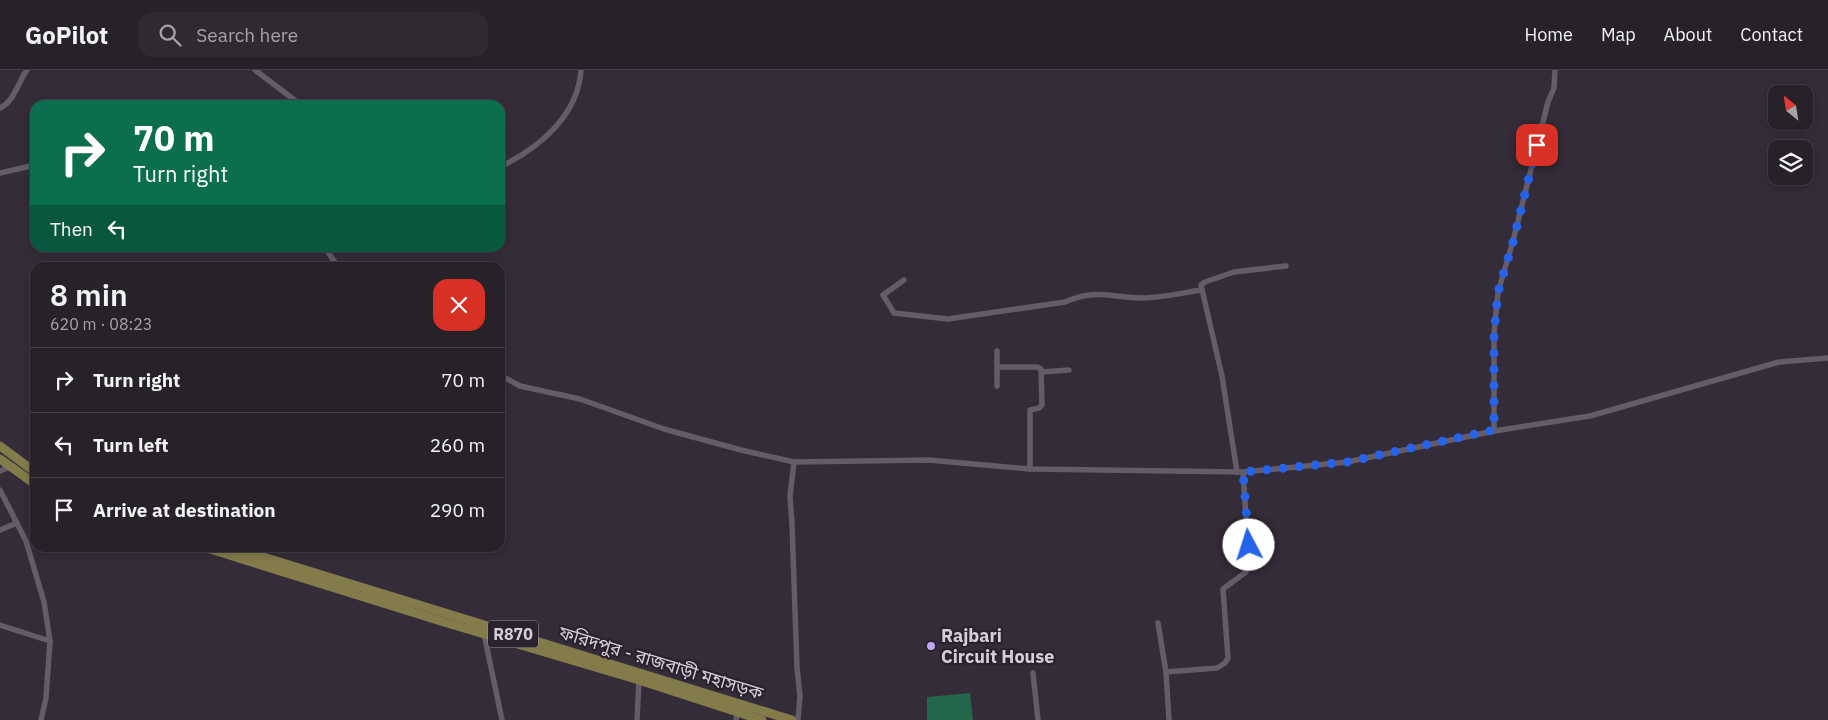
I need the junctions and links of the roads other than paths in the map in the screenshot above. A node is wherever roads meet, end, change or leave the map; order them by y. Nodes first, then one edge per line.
1 (27, 70) edge
2 (255, 70) edge
3 (581, 70) edge
4 (1555, 70) edge
5 (294, 100) edge
6 (0, 108) edge
7 (505, 164) edge
8 (30, 166) edge
9 (0, 173) edge
10 (1286, 266) dead end
11 (904, 280) dead end
12 (1201, 290) junction
13 (997, 351) dead end
14 (1828, 358) edge
15 (998, 367) junction
16 (1069, 370) dead end
17 (1042, 372) junction
18 (505, 378) edge
19 (997, 386) dead end
20 (1494, 430) junction
21 (0, 446) edge
22 (0, 459) edge
23 (794, 462) junction
24 (10, 467) junction
25 (30, 468) edge
26 (1030, 469) junction
27 (0, 471) edge
28 (1240, 472) junction
29 (30, 481) edge
30 (0, 490) edge
31 (17, 523) junction
32 (0, 530) edge
33 (220, 552) edge
34 (247, 552) edge
35 (1158, 623) dead end
36 (0, 625) edge
37 (484, 634) junction
38 (50, 640) junction
39 (1166, 672) junction
40 (1033, 673) dead end
41 (639, 680) junction
42 (736, 716) edge
43 (41, 720) edge
44 (502, 720) edge
45 (637, 720) edge
46 (762, 720) edge
47 (792, 720) edge
48 (798, 720) edge
49 (1038, 720) edge
50 (1169, 720) edge

1 - 6 street
2 - 5 street
3 - 7 street
4 - 20 street
8 - 9 street
10 - 12 street
11 - 12 street
12 - 28 street
13 - 15 street
14 - 20 street
15 - 17 street
15 - 19 street
16 - 17 street
17 - 26 street
18 - 23 street
20 - 28 street
21 - 25 main road
22 - 24 main road
23 - 26 street
23 - 48 street
24 - 27 street
24 - 29 main road
26 - 28 street
28 - 39 street
30 - 31 street
31 - 32 street
31 - 38 street
33 - 37 main road, ফরিদপুর - রাজবাড়ী মহাসড়ক / R870
34 - 47 main road, ফরিদপুর - রাজবাড়ী মহাসড়ক / R870
35 - 39 street
36 - 38 street
37 - 41 main road, ফরিদপুর - রাজবাড়ী মহাসড়ক / R870
37 - 44 street
38 - 43 street
39 - 50 street
40 - 49 street
41 - 42 main road, ফরিদপুর - রাজবাড়ী মহাসড়ক / R870
41 - 45 street
42 - 46 main road, ফরিদপুর - রাজবাড়ী মহাসড়ক / R870

